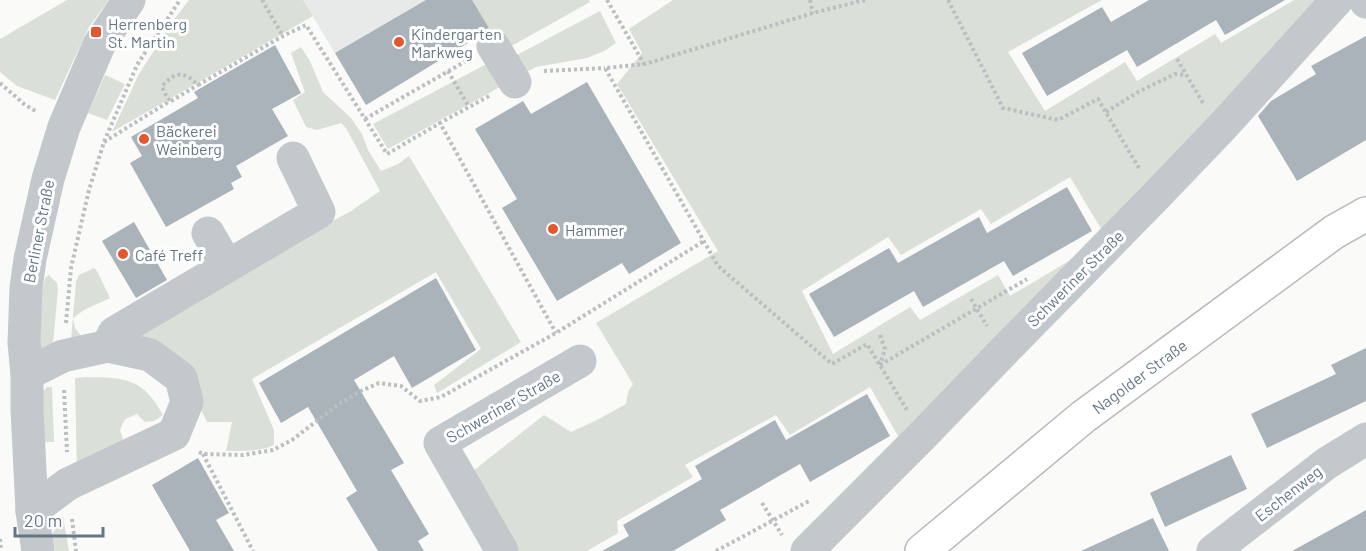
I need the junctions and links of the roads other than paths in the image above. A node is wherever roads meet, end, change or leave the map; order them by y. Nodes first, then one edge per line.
1 (129, 0) edge
2 (1337, 0) edge
3 (493, 46) road end
4 (515, 82) road end
5 (293, 158) dead end
6 (1366, 214) edge
7 (208, 233) dead end
8 (227, 266) junction
9 (108, 346) junction
10 (580, 361) dead end
11 (27, 374) junction
12 (13, 410) edge
13 (1366, 439) edge
14 (32, 511) junction
15 (797, 546) edge
16 (38, 551) edge
17 (502, 551) edge
18 (922, 551) edge
19 (1213, 551) edge

1 - 11 street, Berliner Straße
2 - 15 street, Schweriner Straße
3 - 4 street
5 - 8 street
6 - 18 main road, Nagolder Straße
7 - 8 street
8 - 9 street
9 - 11 street
9 - 14 street
10 - 17 street, Schweriner Straße
11 - 12 street, Berliner Straße
12 - 14 street, Berliner Straße
13 - 19 street, Eschenweg
14 - 16 street, Berliner Straße

